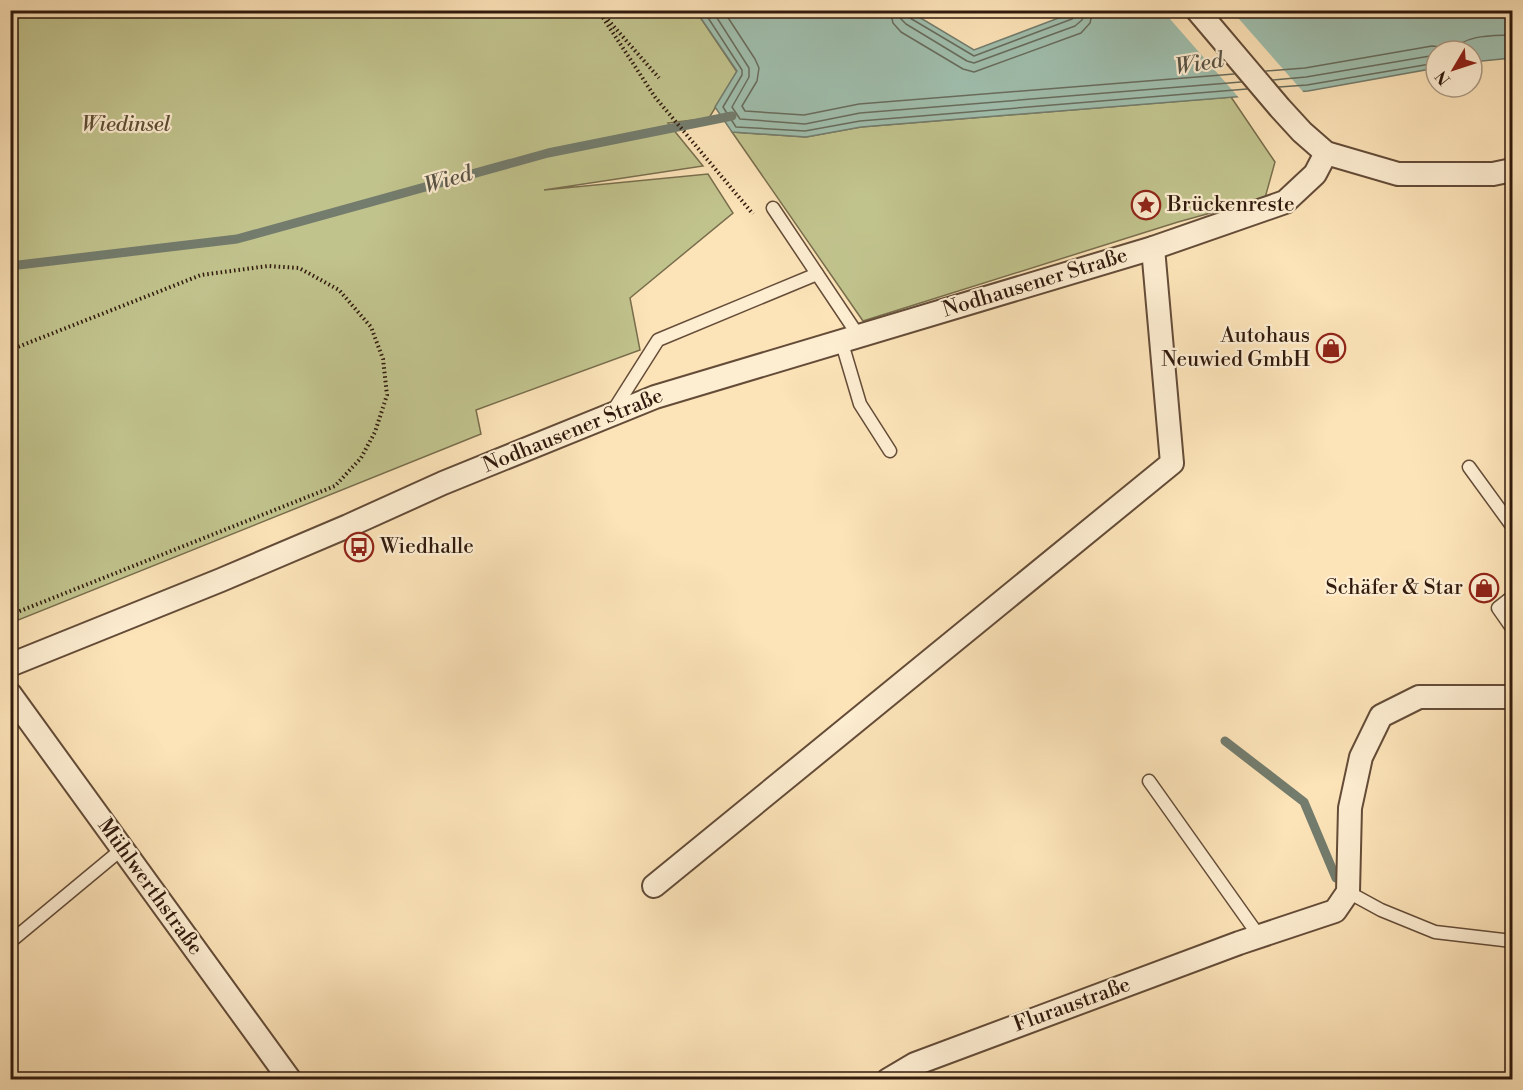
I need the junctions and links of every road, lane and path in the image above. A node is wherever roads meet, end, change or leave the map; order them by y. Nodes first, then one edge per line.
1 (599, 10) edge
2 (1197, 10) edge
3 (658, 78) dead end
4 (1326, 153) junction
5 (1512, 170) edge
6 (773, 207) dead end
7 (749, 209) dead end
8 (1153, 248) junction
9 (817, 274) junction
10 (850, 338) junction
11 (10, 350) edge
12 (610, 416) junction
13 (890, 451) dead end
14 (1469, 467) dead end
15 (1512, 526) edge
16 (1512, 597) edge
17 (10, 615) edge
18 (1512, 628) edge
19 (10, 665) edge
20 (10, 694) edge
21 (1512, 697) edge
22 (1149, 781) dead end
23 (122, 849) junction
24 (654, 886) dead end
25 (1348, 892) junction
26 (1259, 936) junction
27 (1512, 941) edge
28 (10, 942) edge
29 (290, 1080) edge
30 (888, 1080) edge

1 - 3 path
1 - 7 path
2 - 4 street
4 - 5 street
4 - 8 street, Nodhausener Straße
6 - 9 lane
8 - 10 street, Nodhausener Straße
8 - 24 street, Nodhausener Straße
9 - 10 lane
9 - 12 lane
10 - 12 street, Nodhausener Straße
10 - 13 lane
11 - 17 path
12 - 19 street, Nodhausener Straße
14 - 15 lane
16 - 18 lane
20 - 23 street, Mühlwerthstraße
21 - 25 street
22 - 26 lane
23 - 28 lane
23 - 29 street, Mühlwerthstraße
25 - 26 street, Fluraustraße
25 - 27 lane
26 - 30 street, Fluraustraße

